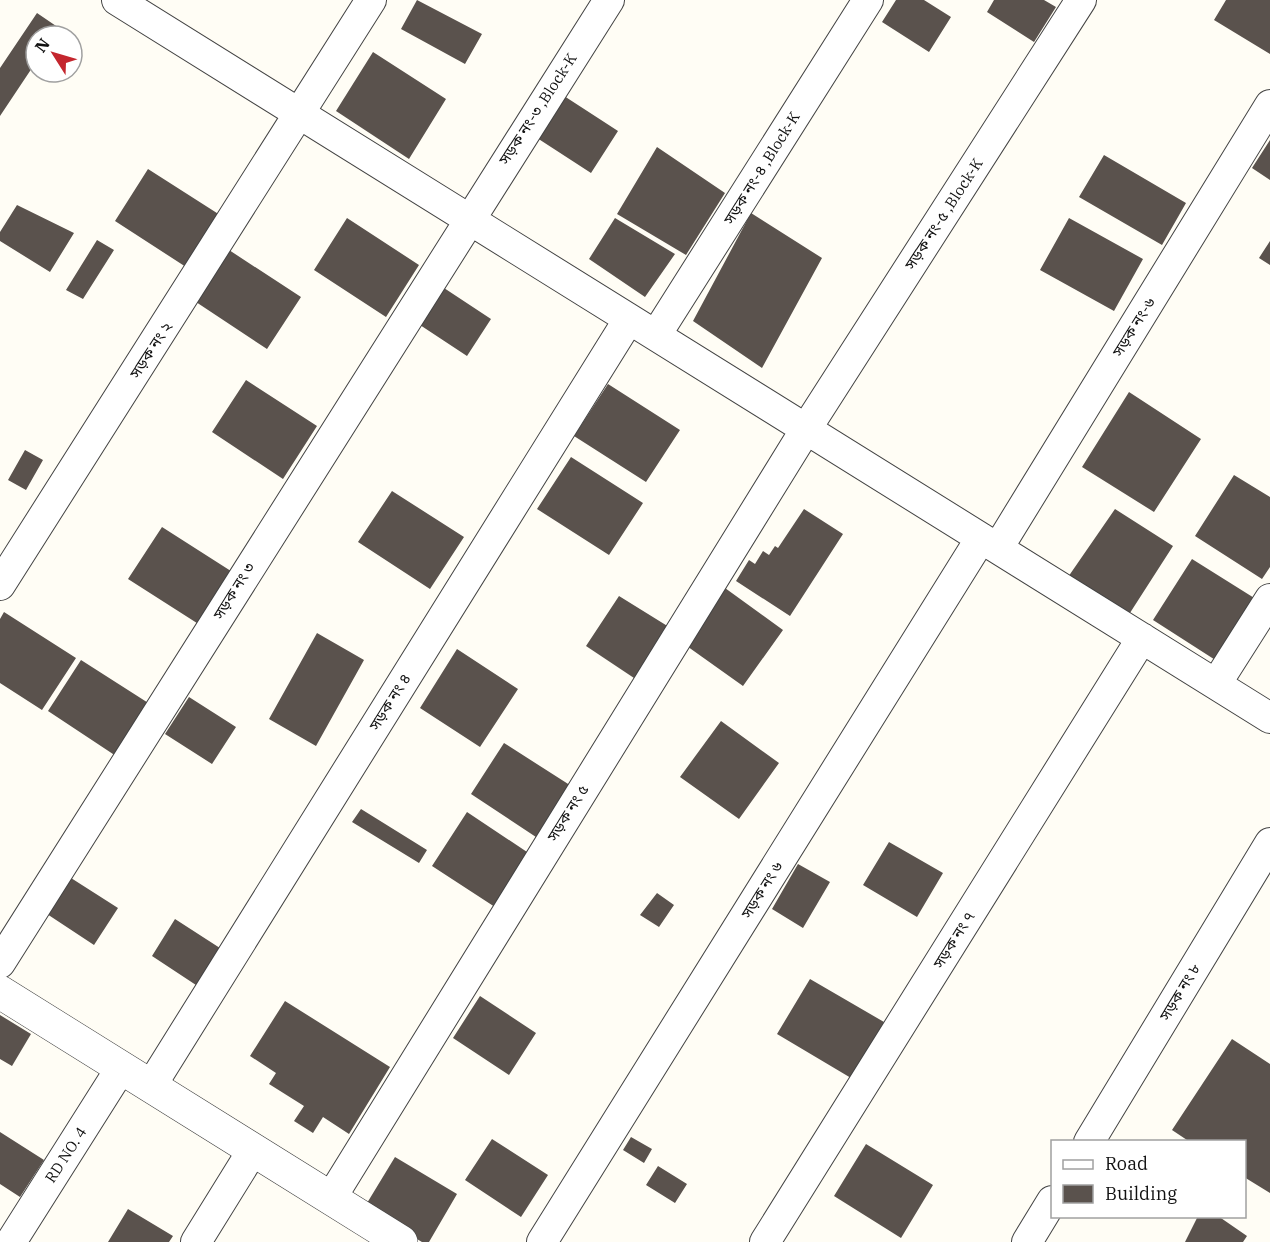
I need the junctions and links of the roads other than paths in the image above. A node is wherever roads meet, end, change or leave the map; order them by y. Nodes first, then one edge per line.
1 (371, 0) edge
2 (609, 0) edge
3 (868, 0) edge
4 (1081, 0) edge
5 (130, 3) edge
6 (1270, 105) edge
7 (301, 115) junction
8 (468, 219) junction
9 (630, 319) junction
10 (656, 335) junction
11 (806, 429) junction
12 (990, 543) junction
13 (0, 585) edge
14 (1270, 600) edge
15 (1142, 638) junction
16 (1216, 684) junction
17 (1270, 718) edge
18 (1270, 843) edge
19 (0, 963) edge
20 (0, 992) edge
21 (121, 1068) junction
22 (151, 1086) junction
23 (1090, 1140) edge
24 (253, 1150) junction
25 (331, 1198) junction
26 (1051, 1204) edge
27 (391, 1239) edge
28 (11, 1242) edge
29 (196, 1242) edge
30 (542, 1242) edge
31 (765, 1242) edge
32 (1027, 1242) edge

1 - 7 street, সড়ক নং ২
2 - 8 street, সড়ক নং-৩ ,Block-K
3 - 10 street, সড়ক নং-৪ ,Block-K
4 - 11 street, সড়ক নং-৫ ,Block-K
5 - 7 street
6 - 12 street, সড়ক নং-৬
7 - 8 street
7 - 13 street, সড়ক নং ২
8 - 9 street
8 - 19 street, সড়ক নং ৩
9 - 10 street
9 - 22 street, সড়ক নং ৪
10 - 11 street
11 - 12 street
11 - 25 street, সড়ক নং ৫
12 - 15 street
12 - 30 street, সড়ক নং ৬
14 - 16 street
15 - 16 street
15 - 31 street, সড়ক নং ৭
16 - 17 street
18 - 23 street, সড়ক নং ৮
20 - 21 street
21 - 22 street
21 - 28 street, RD NO. 4
22 - 24 street
24 - 25 street
24 - 29 street
25 - 27 street
26 - 32 street

